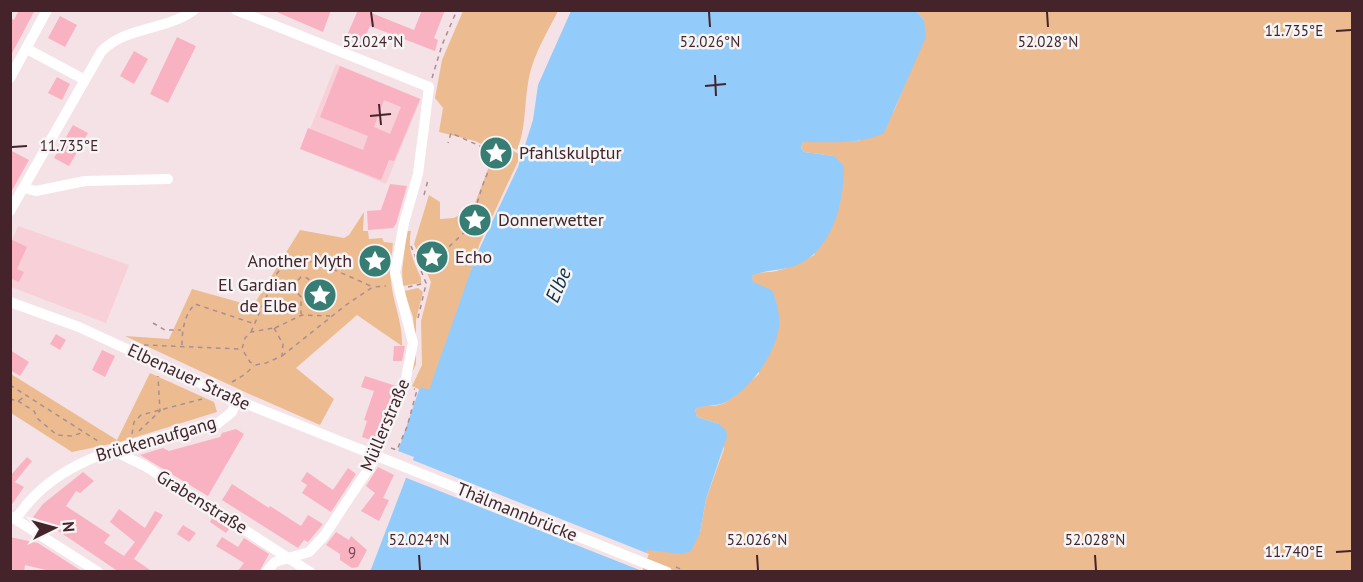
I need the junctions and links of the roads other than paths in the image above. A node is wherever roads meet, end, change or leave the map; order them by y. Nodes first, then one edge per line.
1 (47, 10) edge
2 (194, 10) edge
3 (236, 10) edge
4 (27, 49) junction
5 (10, 78) edge
6 (85, 80) junction
7 (168, 179) dead end
8 (24, 188) junction
9 (10, 212) edge
10 (10, 302) edge
11 (237, 400) junction
12 (112, 450) junction
13 (367, 453) joint
14 (13, 518) edge
15 (290, 558) junction
16 (98, 572) edge
17 (266, 572) edge
18 (310, 572) edge
19 (667, 572) edge

1 - 4 street
2 - 6 street
3 - 15 street, Müllerstraße
4 - 5 street
4 - 6 street
6 - 8 street
7 - 8 street
8 - 9 street
10 - 11 street, Elbenauer Straße
11 - 12 street, Brückenaufgang
11 - 13 street, Elbenauer Straße
12 - 14 street, Brückenaufgang
12 - 15 street, Grabenstraße
13 - 19 street, Thälmannbrücke
14 - 16 street
15 - 17 street, Müllerstraße
15 - 18 street, Grabenstraße

